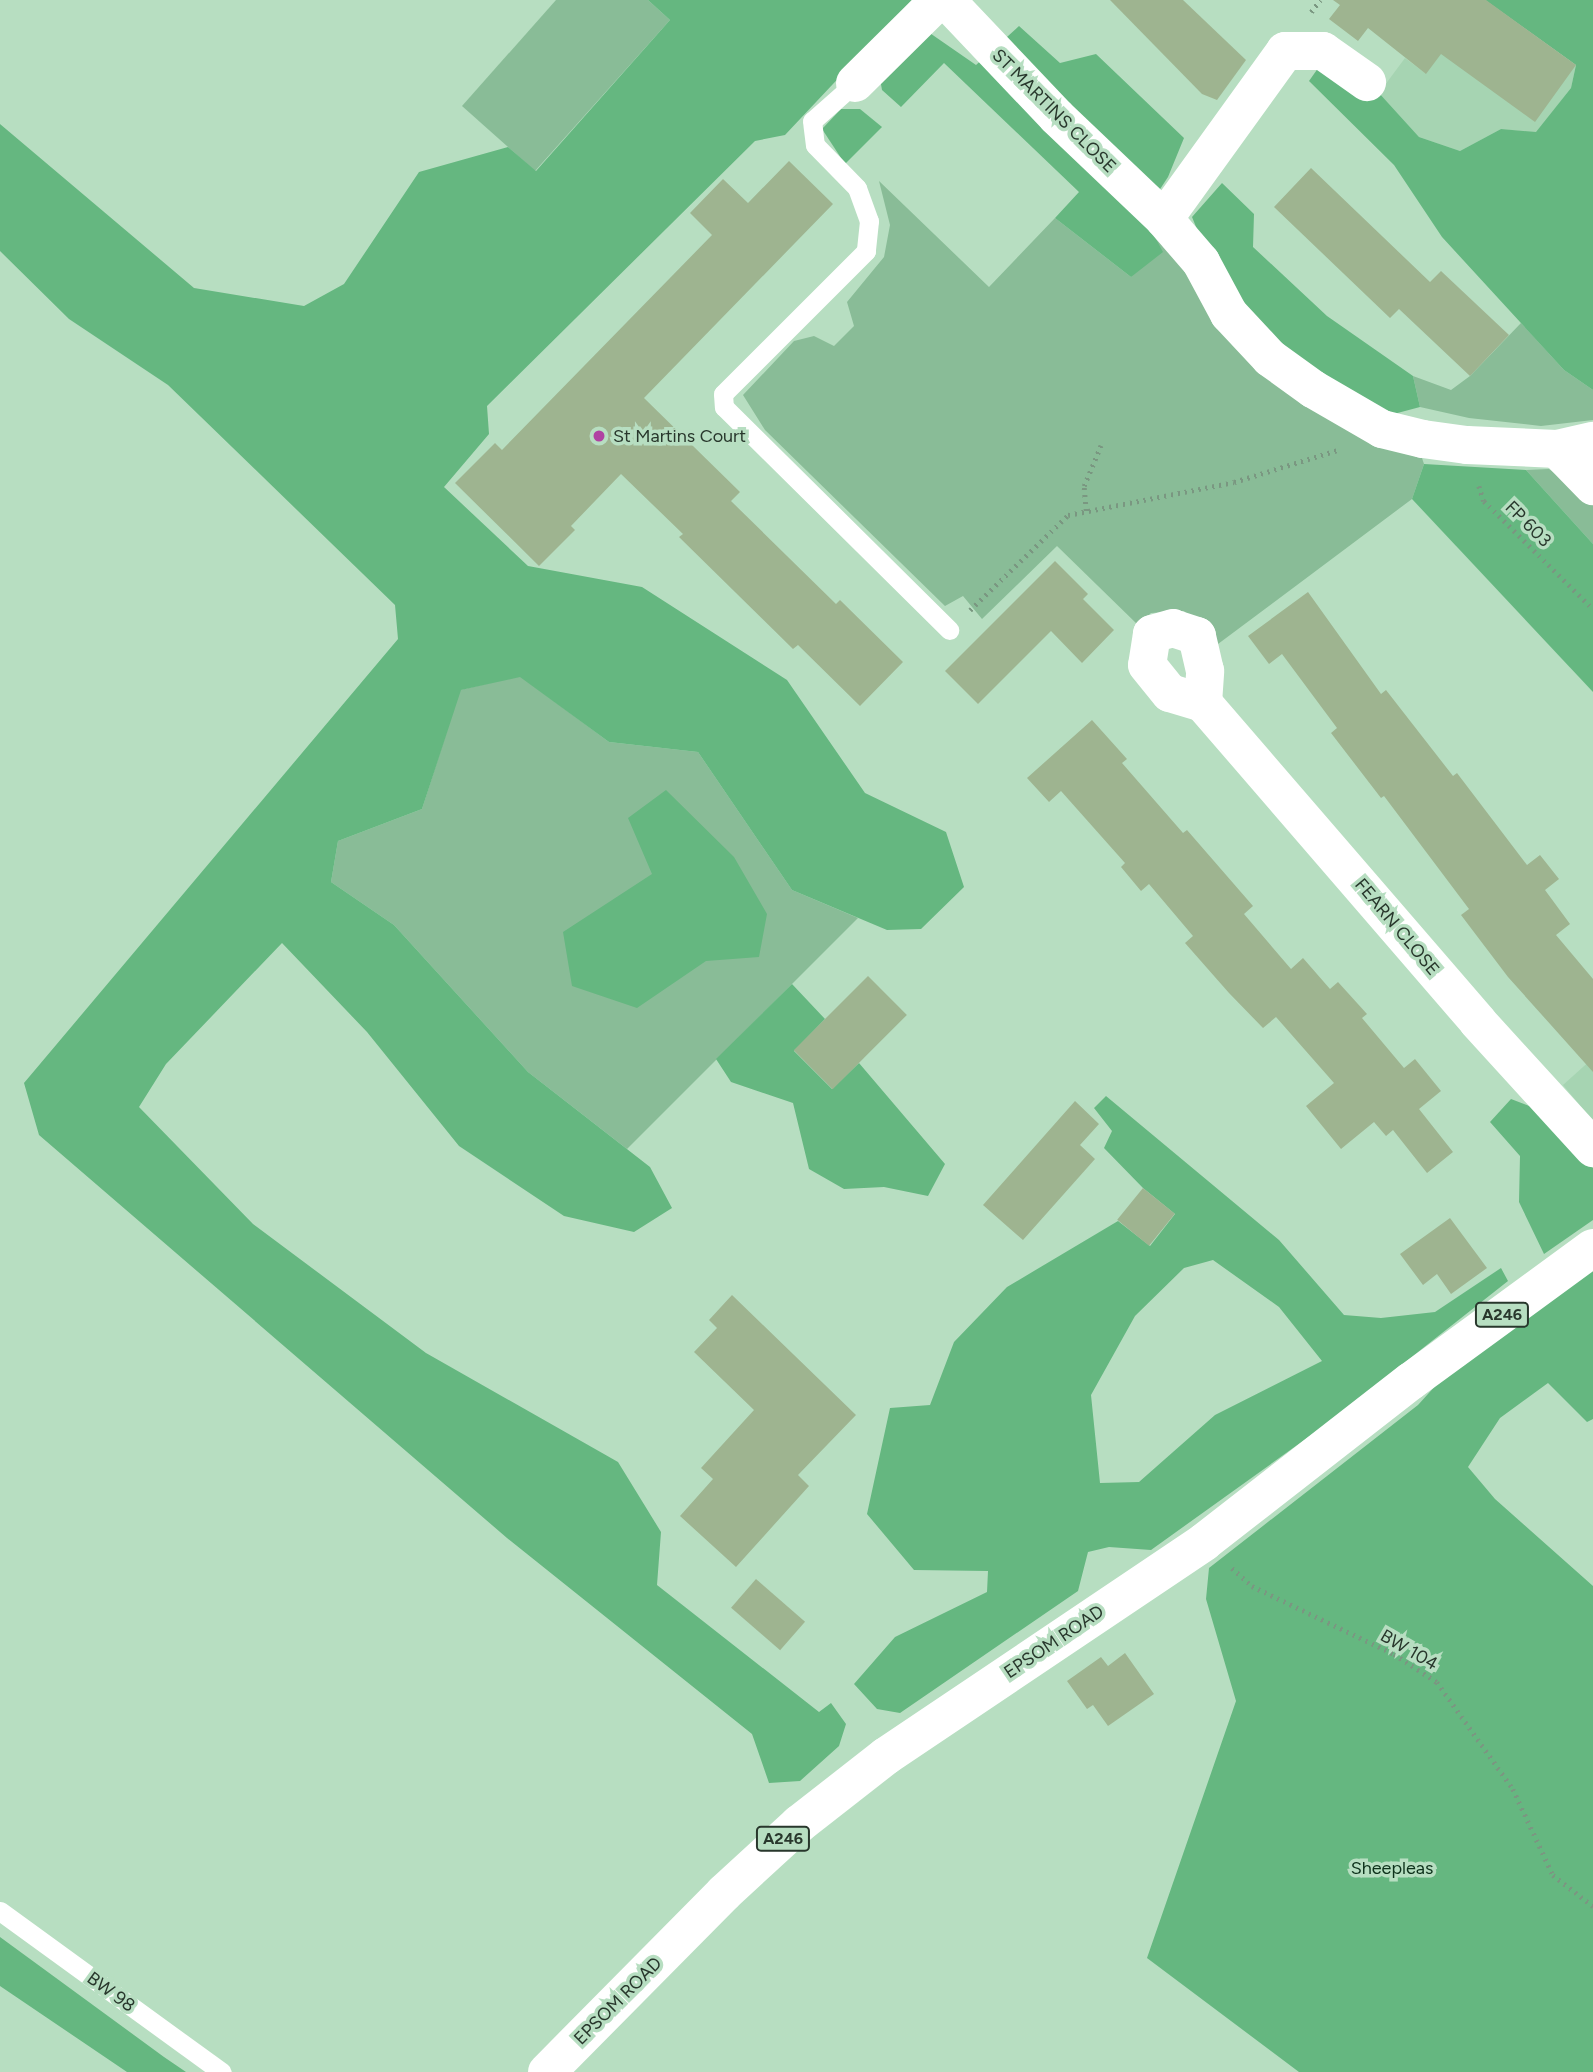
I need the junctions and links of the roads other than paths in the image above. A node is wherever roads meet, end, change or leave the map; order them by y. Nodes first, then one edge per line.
1 (939, 0) edge
2 (946, 0) edge
3 (1367, 82) dead end
4 (855, 83) joint
5 (1164, 219) junction
6 (1575, 445) edge
7 (1593, 486) edge
8 (949, 630) road end
9 (1203, 703) dead end
10 (1593, 1148) edge
11 (1593, 1248) edge
12 (0, 1911) edge
13 (222, 2072) edge
14 (547, 2072) edge

1 - 4 street
2 - 5 street, ST MARTINS CLOSE
3 - 5 street
4 - 8 lane
5 - 6 street, ST MARTINS CLOSE
6 - 7 street
9 - 10 street, FEARN CLOSE
11 - 14 street, EPSOM ROAD / A246
12 - 13 lane, BW 98

